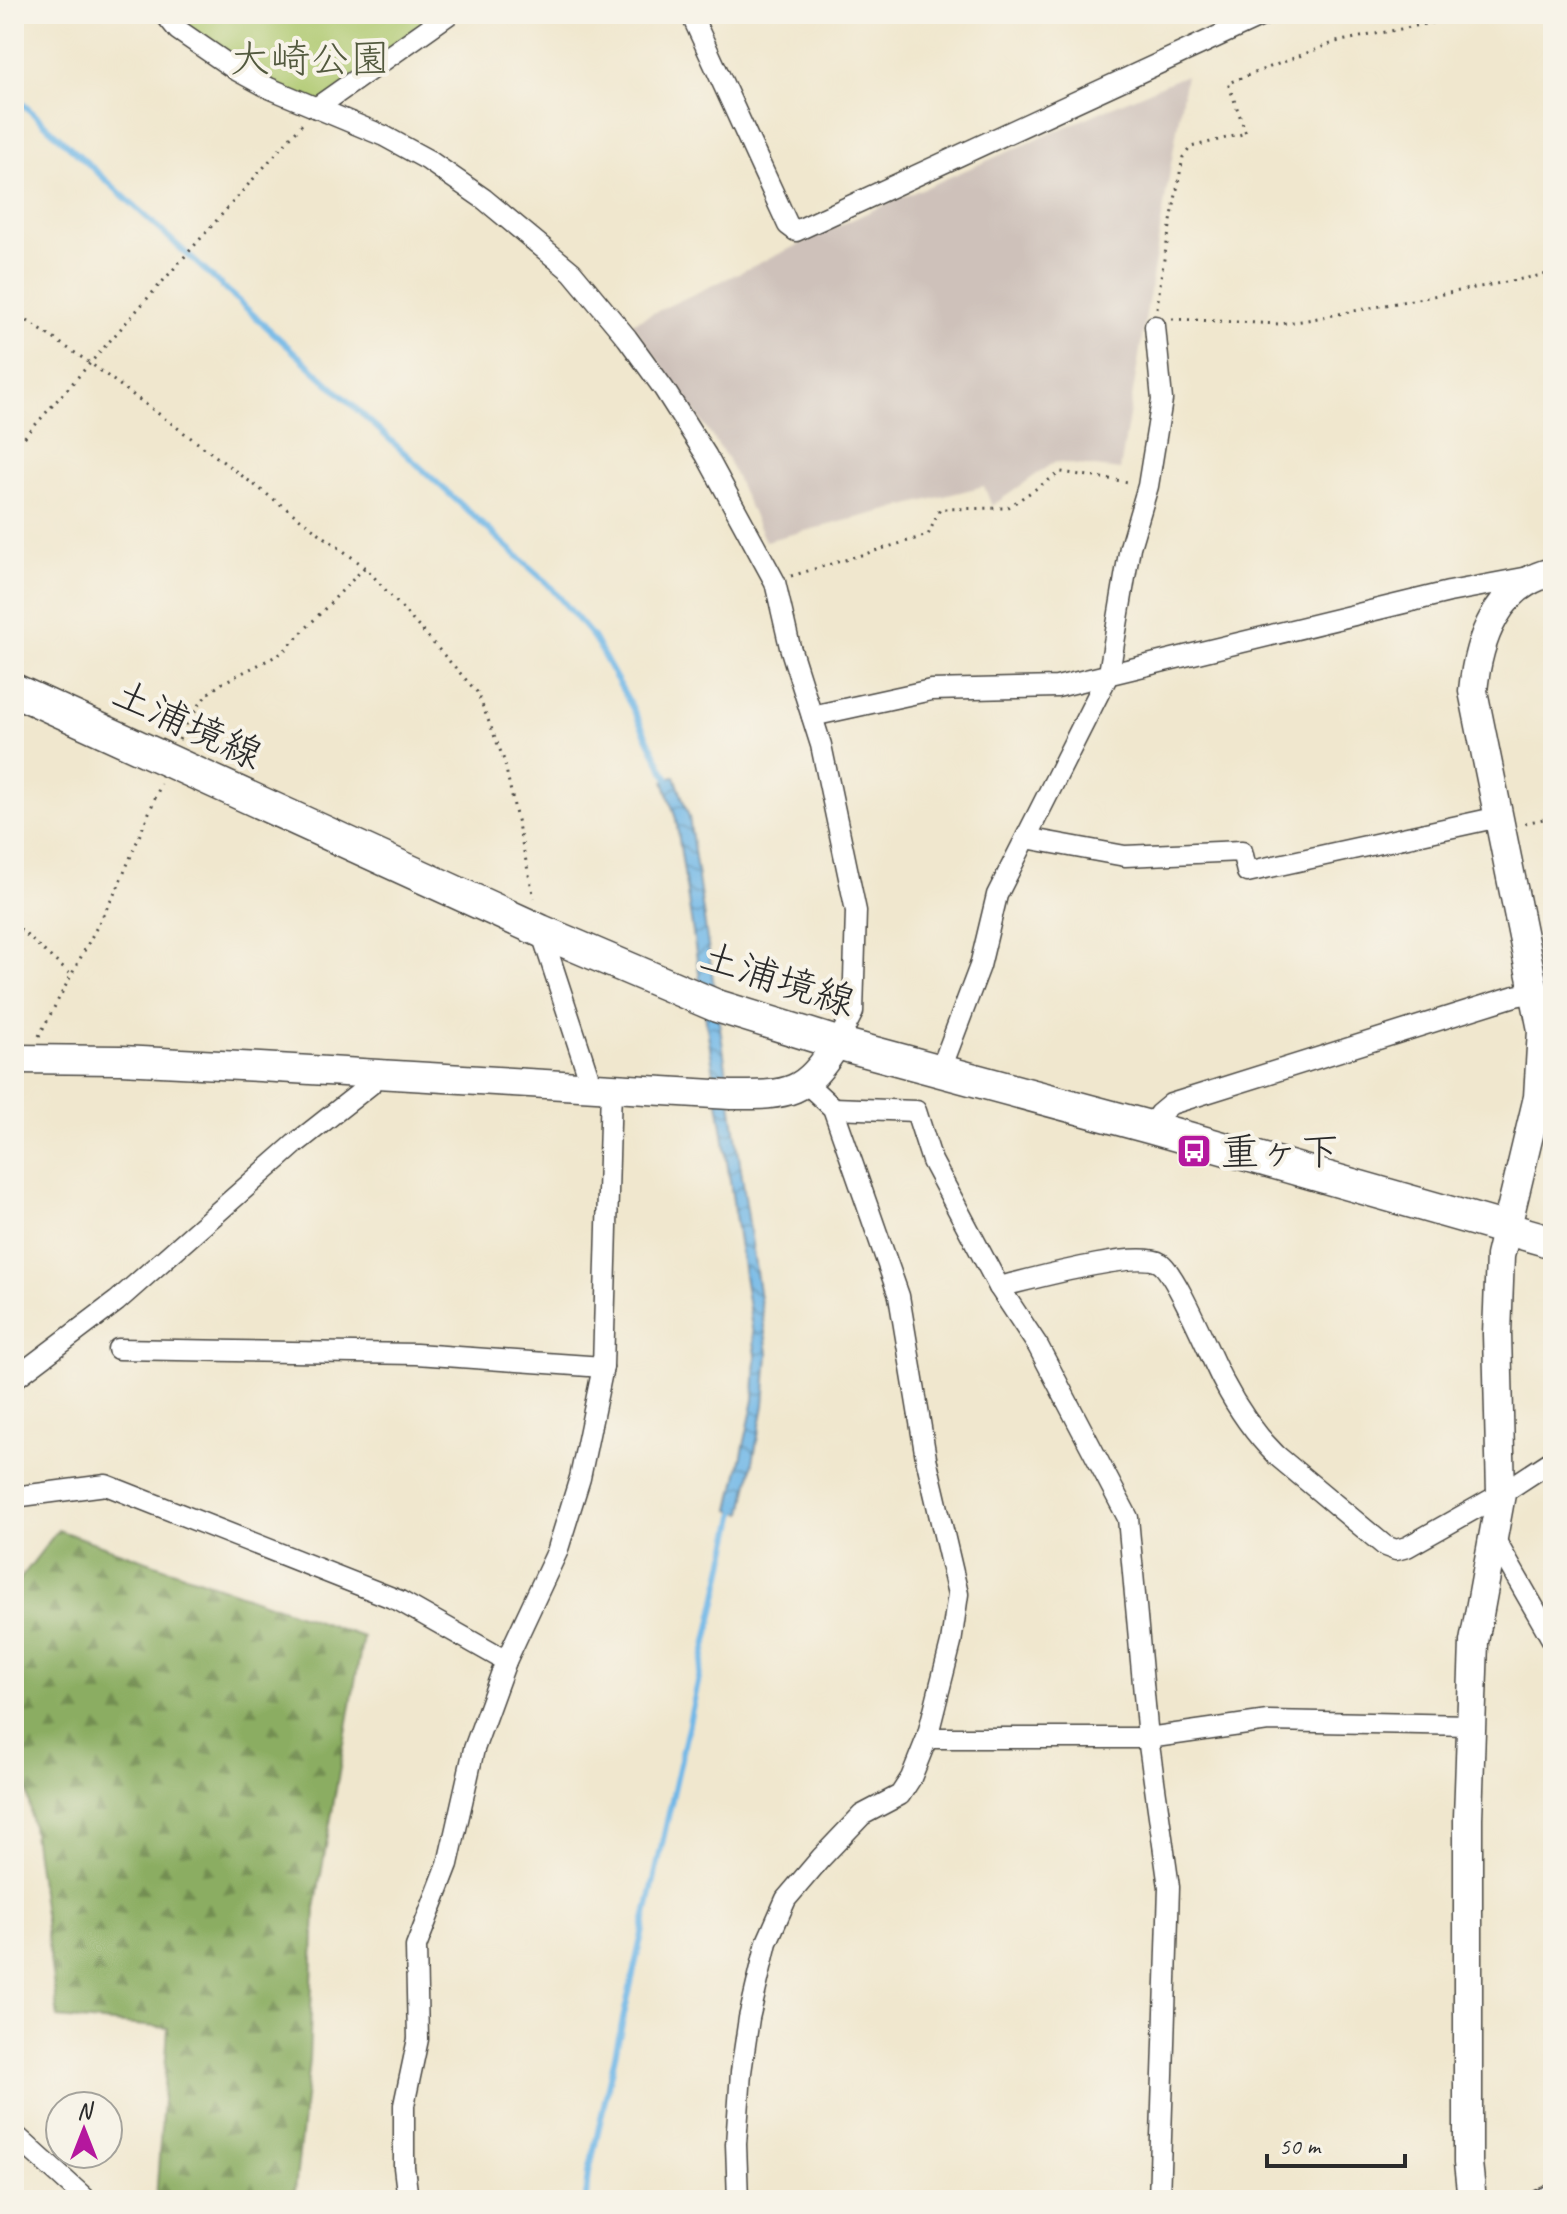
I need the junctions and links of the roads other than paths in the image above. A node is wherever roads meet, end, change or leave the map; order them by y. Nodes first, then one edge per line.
1 (165, 14) edge
2 (449, 14) edge
3 (691, 14) edge
4 (1266, 14) edge
5 (316, 108) junction
6 (1156, 322) road end
7 (1544, 574) edge
8 (1109, 673) junction
9 (14, 690) edge
10 (812, 716) junction
11 (1500, 822) junction
12 (1026, 838) junction
13 (541, 931) junction
14 (1536, 992) junction
15 (837, 1043) junction
16 (24, 1059) edge
17 (1547, 1062) edge
18 (941, 1069) junction
19 (371, 1073) junction
20 (806, 1083) junction
21 (600, 1087) junction
22 (833, 1108) junction
23 (1149, 1127) junction
24 (1505, 1229) junction
25 (1553, 1242) edge
26 (999, 1287) junction
27 (118, 1349) dead end
28 (603, 1367) junction
29 (14, 1379) edge
30 (1553, 1460) edge
31 (1501, 1494) junction
32 (14, 1497) edge
33 (1494, 1538) junction
34 (1553, 1641) edge
35 (506, 1661) junction
36 (1471, 1725) junction
37 (927, 1738) junction
38 (1148, 1738) junction
39 (14, 2134) edge
40 (1553, 2194) edge
41 (87, 2200) edge
42 (408, 2200) edge
43 (738, 2200) edge
44 (1159, 2200) edge
45 (1472, 2200) edge
46 (1540, 2200) edge

1 - 5 street
2 - 5 street
3 - 4 street
5 - 10 street
6 - 8 street
7 - 8 street
7 - 11 street
8 - 10 street
8 - 12 street
9 - 13 main road, 土浦境線
10 - 15 street
11 - 12 street
11 - 14 street
12 - 18 street
13 - 15 main road, 土浦境線
13 - 21 street
14 - 17 street
14 - 23 street
15 - 18 main road, 土浦境線
15 - 20 street
16 - 19 street
17 - 24 street
18 - 23 main road, 土浦境線
19 - 21 street
19 - 29 street
20 - 21 street
20 - 22 street
21 - 28 street
22 - 26 street
22 - 37 street
23 - 24 main road, 土浦境線
24 - 25 main road, 土浦境線
24 - 31 street
26 - 31 street
26 - 38 street
27 - 28 street
28 - 35 street
30 - 31 street
31 - 33 street
32 - 35 street
33 - 34 street
33 - 36 street
35 - 42 street
36 - 38 street
36 - 45 street
37 - 38 street
37 - 43 street
38 - 44 street
39 - 41 street
40 - 46 street

